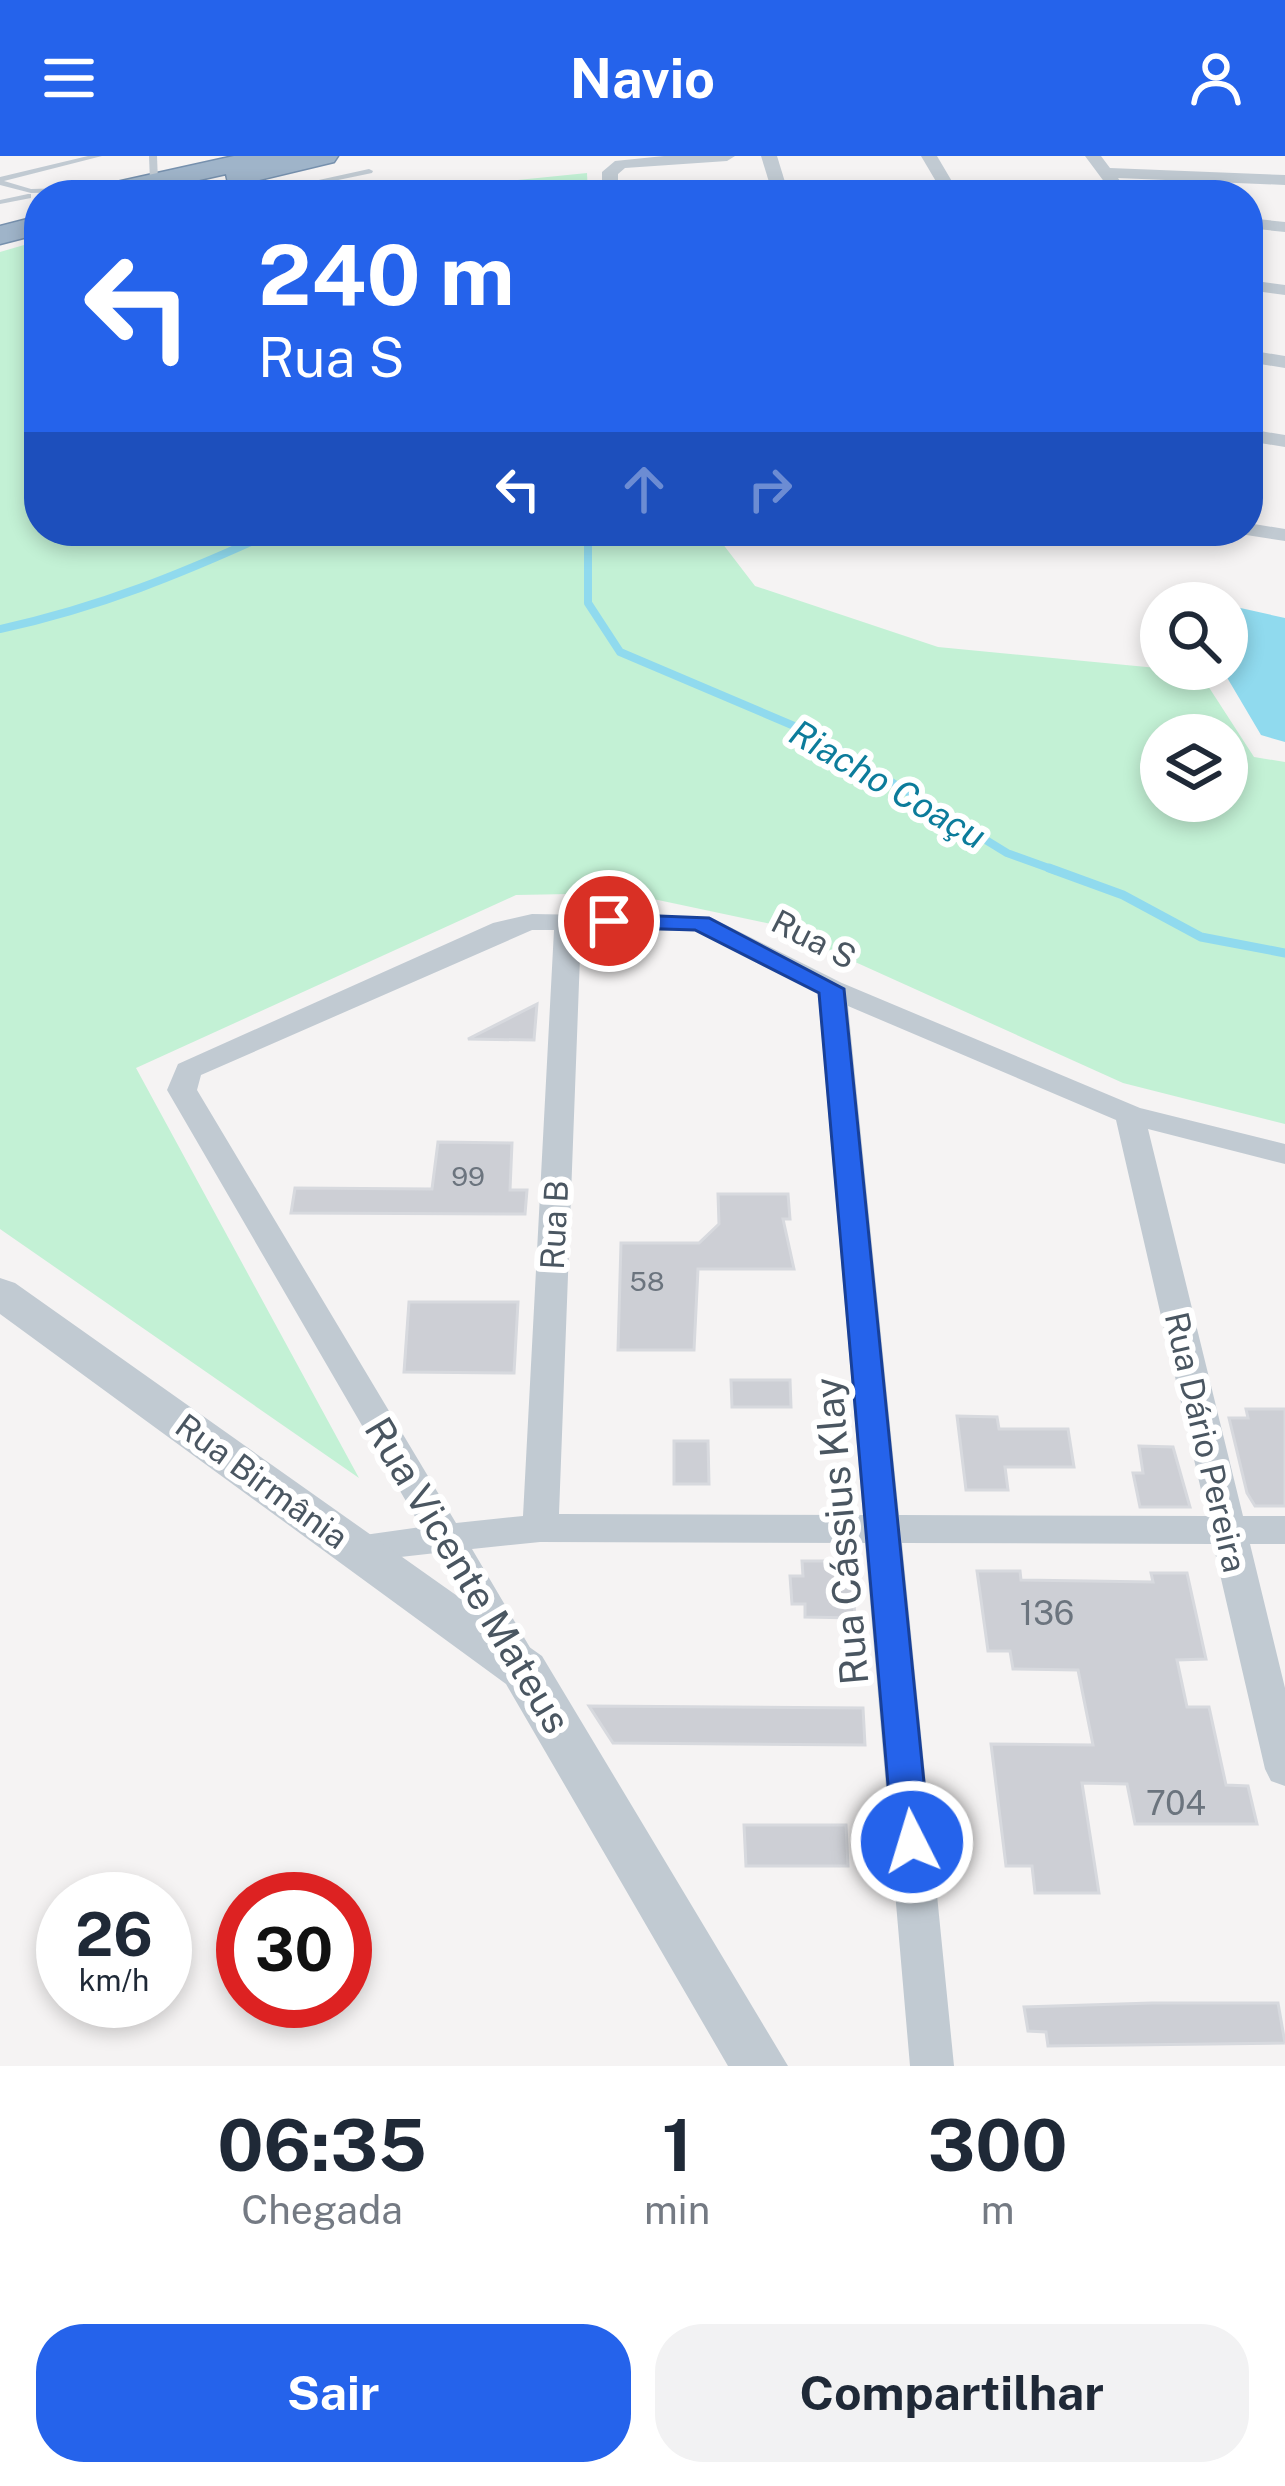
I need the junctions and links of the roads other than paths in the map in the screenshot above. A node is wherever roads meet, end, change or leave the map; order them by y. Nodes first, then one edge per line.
1 (98, 156) edge
2 (325, 156) edge
3 (727, 156) edge
4 (1093, 156) edge
5 (369, 171) dead end
6 (1110, 172) junction
7 (260, 174) edge
8 (156, 178) edge
9 (0, 180) edge
10 (610, 180) edge
11 (1114, 180) edge
12 (1285, 180) edge
13 (568, 921) junction
14 (832, 989) junction
15 (181, 1081) joint
16 (1130, 1115) junction
17 (1285, 1154) edge
18 (0, 1293) edge
19 (540, 1528) junction
20 (883, 1529) junction
21 (1226, 1530) junction
22 (1285, 1530) edge
23 (446, 1540) junction
24 (356, 1548) junction
25 (524, 1670) junction
26 (1285, 1769) edge
27 (759, 2066) edge
28 (932, 2066) edge

1 - 9 lane
2 - 7 highway
3 - 10 street
4 - 6 street
5 - 7 lane
6 - 11 street
6 - 12 street
7 - 8 highway
13 - 14 street, Rua S
13 - 15 street, Rua S
13 - 19 street, Rua B
14 - 16 street, Rua S
14 - 20 street, Rua Cássius Klay
15 - 23 street, Rua Vicente Mateus
16 - 17 street, Rua S
16 - 21 street, Rua Dário Pereira
18 - 24 street, Rua Birmânia
19 - 20 street
19 - 23 street
20 - 21 street
20 - 28 street, Rua Cássius Klay
21 - 22 street
21 - 26 street, Rua Dário Pereira
23 - 24 street
23 - 25 street, Rua Vicente Mateus
24 - 25 street, Rua Birmânia
25 - 27 street, Rua Vicente Mateus

